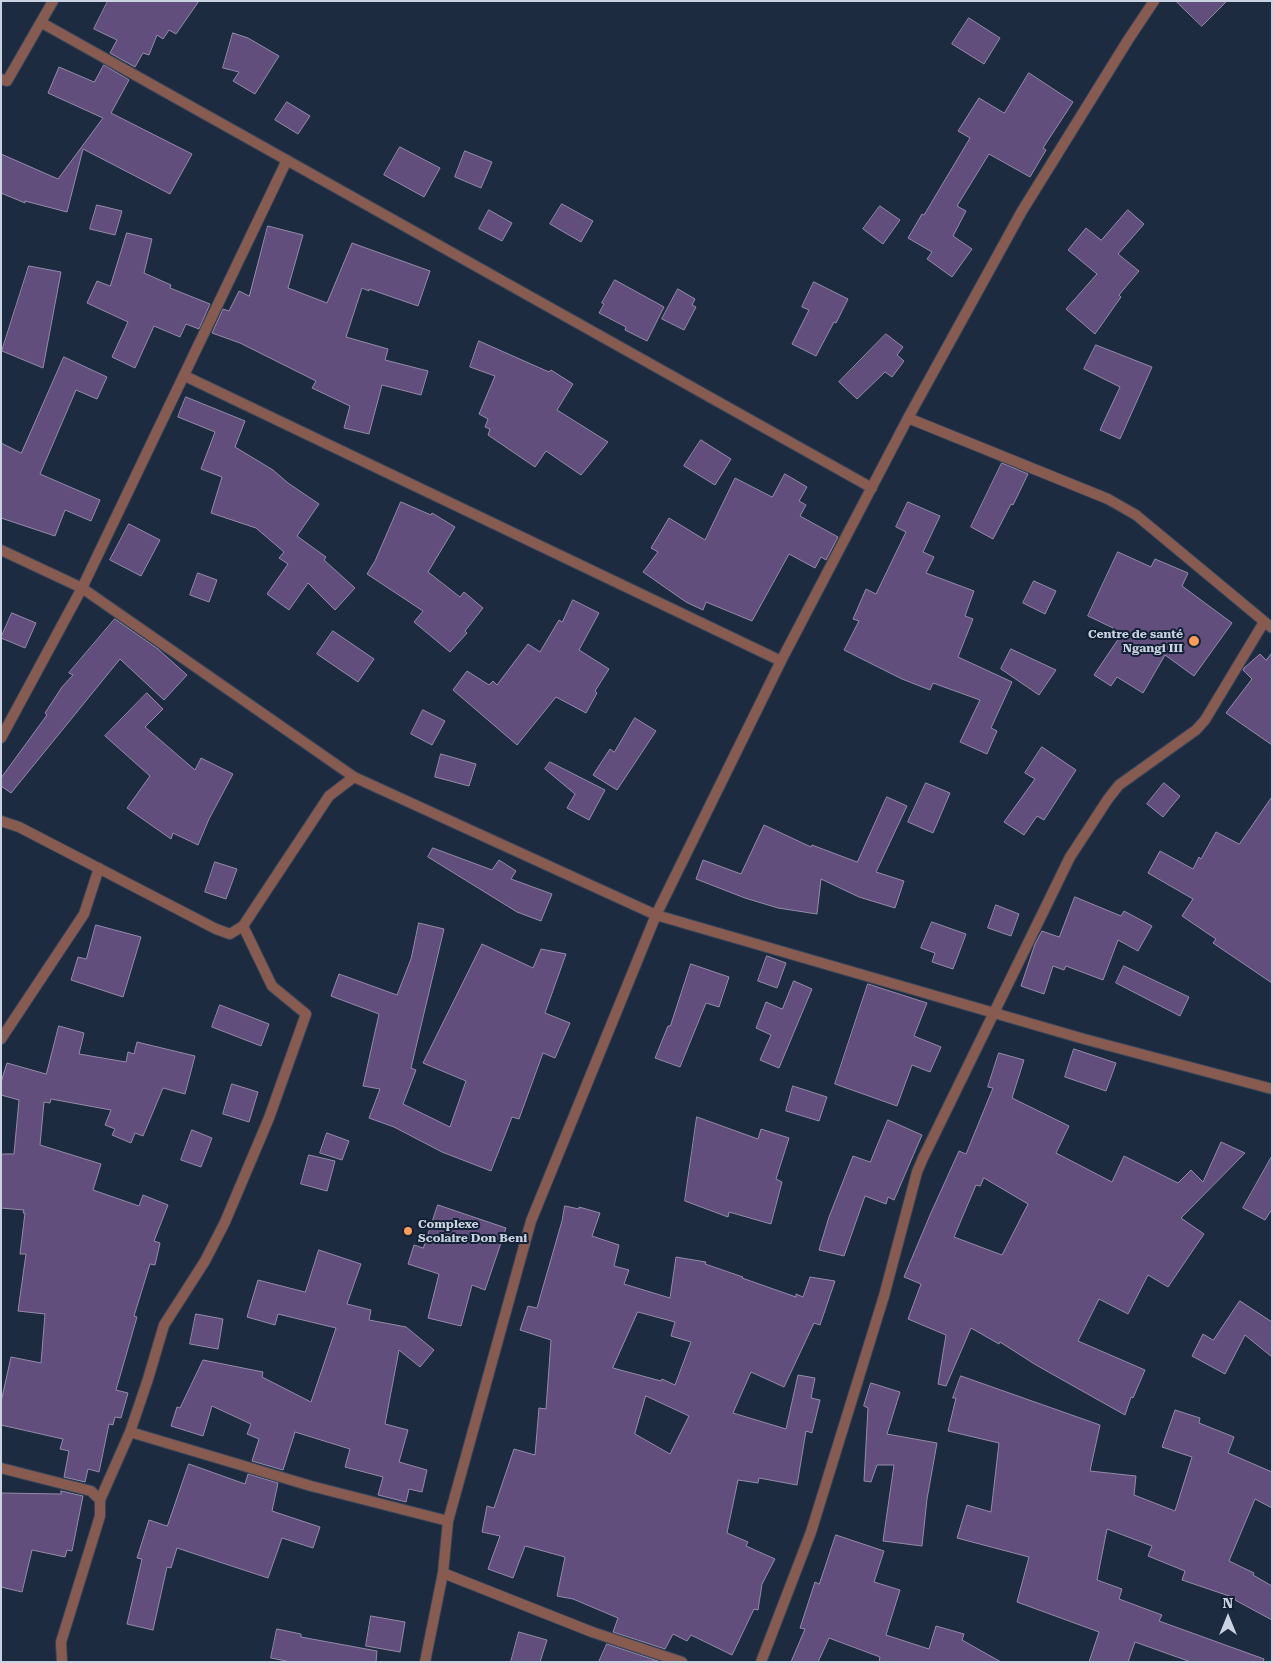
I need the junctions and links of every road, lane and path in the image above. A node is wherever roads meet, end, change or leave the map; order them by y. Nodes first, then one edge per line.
1 (53, 1) edge
2 (1154, 1) edge
3 (42, 23) junction
4 (4, 81) edge
5 (1, 92) edge
6 (287, 160) junction
7 (185, 376) junction
8 (908, 418) junction
9 (872, 488) junction
10 (1, 550) edge
11 (82, 588) junction
12 (1268, 625) edge
13 (781, 661) junction
14 (1, 738) edge
15 (354, 777) junction
16 (1, 821) edge
17 (99, 868) junction
18 (656, 915) junction
19 (242, 926) junction
20 (994, 1013) junction
21 (1, 1039) edge
22 (1271, 1087) edge
23 (130, 1432) junction
24 (1, 1468) edge
25 (100, 1500) junction
26 (448, 1521) junction
27 (443, 1573) junction
28 (62, 1662) edge
29 (425, 1662) edge
30 (682, 1662) edge
31 (761, 1662) edge

1 - 3 street
2 - 8 street
3 - 4 street
3 - 6 street
4 - 5 street
6 - 7 street
6 - 9 street
7 - 11 street
7 - 13 street
8 - 9 street
8 - 12 street
9 - 13 street
10 - 11 street
11 - 14 street
11 - 15 street
12 - 20 street
13 - 18 street
15 - 18 street
15 - 19 street
16 - 17 street
17 - 19 street
17 - 21 street
18 - 20 street
18 - 26 street
19 - 23 street
20 - 22 street
20 - 31 street
23 - 25 street
23 - 26 street
24 - 25 street
25 - 28 street
26 - 27 street
27 - 29 street
27 - 30 street

